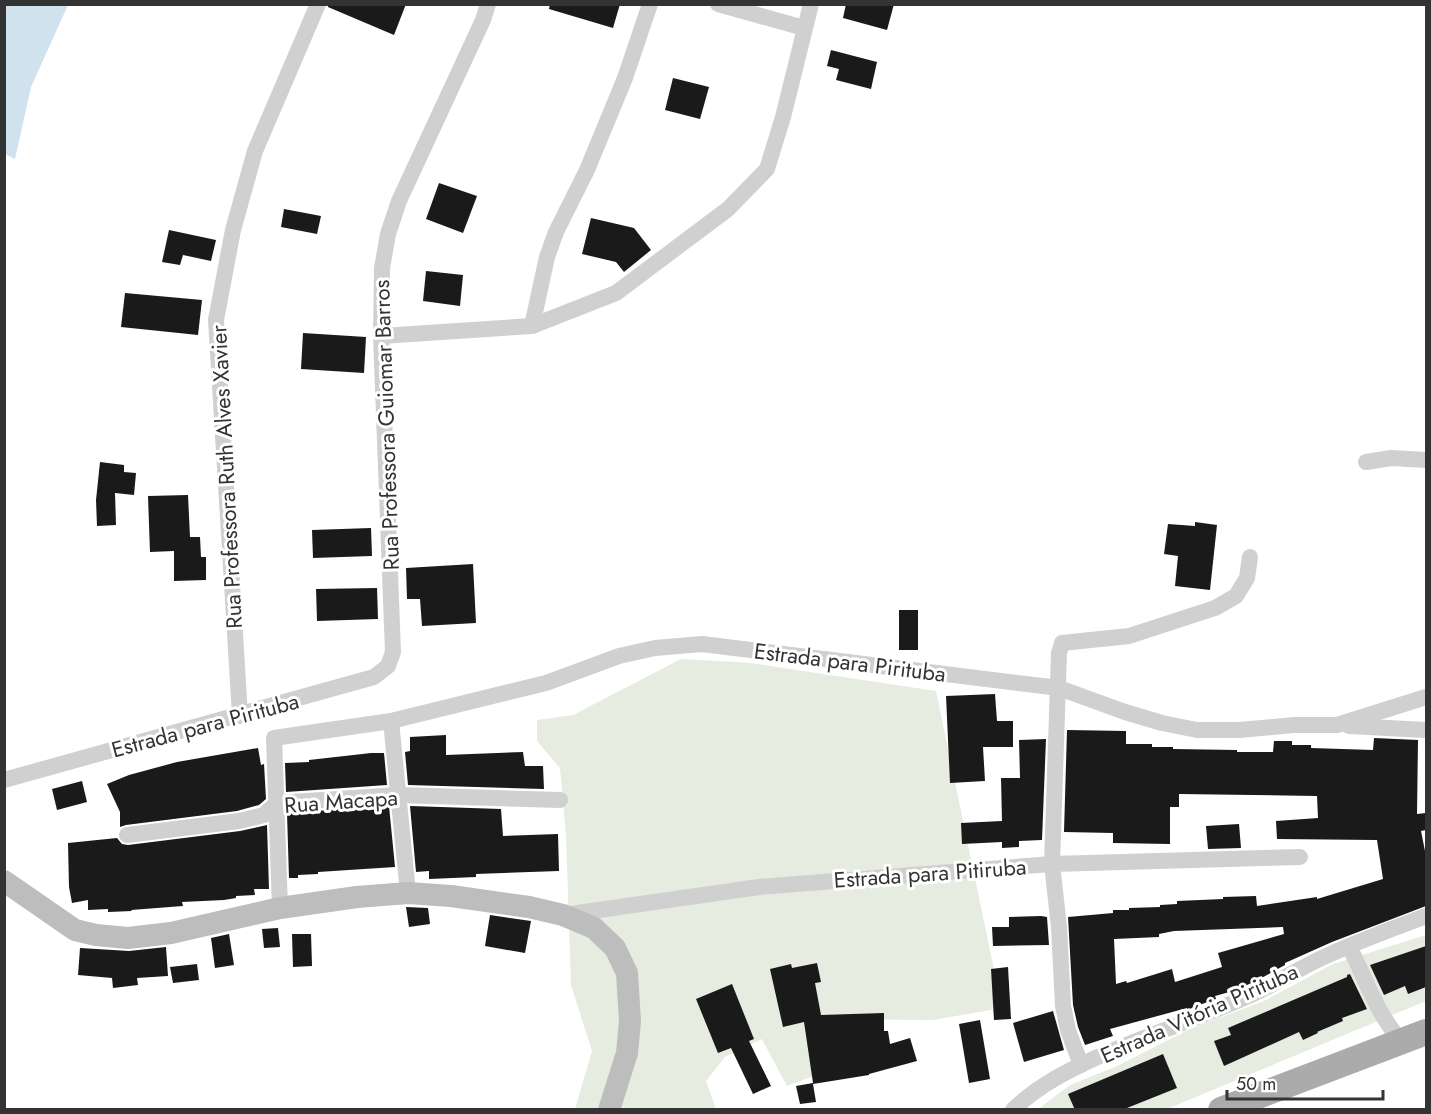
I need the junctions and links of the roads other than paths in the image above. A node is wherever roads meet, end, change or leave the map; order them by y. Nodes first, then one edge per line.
1 (318, 4) edge
2 (488, 4) edge
3 (650, 4) edge
4 (718, 4) edge
5 (811, 4) edge
6 (804, 28) junction
7 (531, 326) junction
8 (381, 336) junction
9 (1426, 460) edge
10 (1366, 462) dead end
11 (1250, 557) dead end
12 (393, 652) joint
13 (1059, 688) junction
14 (1426, 697) edge
15 (240, 716) junction
16 (391, 721) junction
17 (1336, 725) junction
18 (1426, 730) edge
19 (4, 780) edge
20 (398, 795) junction
21 (560, 800) dead end
22 (277, 803) junction
23 (127, 835) dead end
24 (1300, 857) dead end
25 (1052, 864) junction
26 (4, 882) edge
27 (408, 893) junction
28 (280, 908) junction
29 (563, 915) junction
30 (1426, 916) edge
31 (1349, 946) junction
32 (1426, 1032) edge
33 (1402, 1042) junction
34 (1081, 1065) junction
35 (609, 1110) edge
36 (1012, 1110) edge
37 (1221, 1110) edge

1 - 15 street, Rua Professora Ruth Alves Xavier
2 - 8 street, Rua Professora Guiomar Barros
3 - 7 street
4 - 6 street
5 - 6 street
6 - 7 street
7 - 8 street
8 - 12 street, Rua Professora Guiomar Barros
9 - 10 street
11 - 13 street
12 - 15 street, Estrada para Pirituba
13 - 16 street, Estrada para Pirituba
13 - 17 street, Estrada para Pirituba
13 - 25 street
14 - 17 street, Estrada para Pirituba
15 - 19 street, Estrada para Pirituba
16 - 20 street
16 - 22 street, Estrada para Pirituba
17 - 18 street
20 - 21 street, Rua Macapa
20 - 22 street, Rua Macapa
20 - 27 street
22 - 23 street, Rua Macapa
22 - 28 street
24 - 25 street, Estrada para Pitiruba
25 - 29 street, Estrada para Pitiruba
25 - 34 street
26 - 28 main road
27 - 28 main road
27 - 29 main road
29 - 35 main road
30 - 31 street, Estrada Vitória Pirituba
31 - 33 street
31 - 34 street, Estrada Vitória Pirituba
32 - 33 main road
33 - 37 main road
34 - 36 street, Estrada Vitória Pirituba

